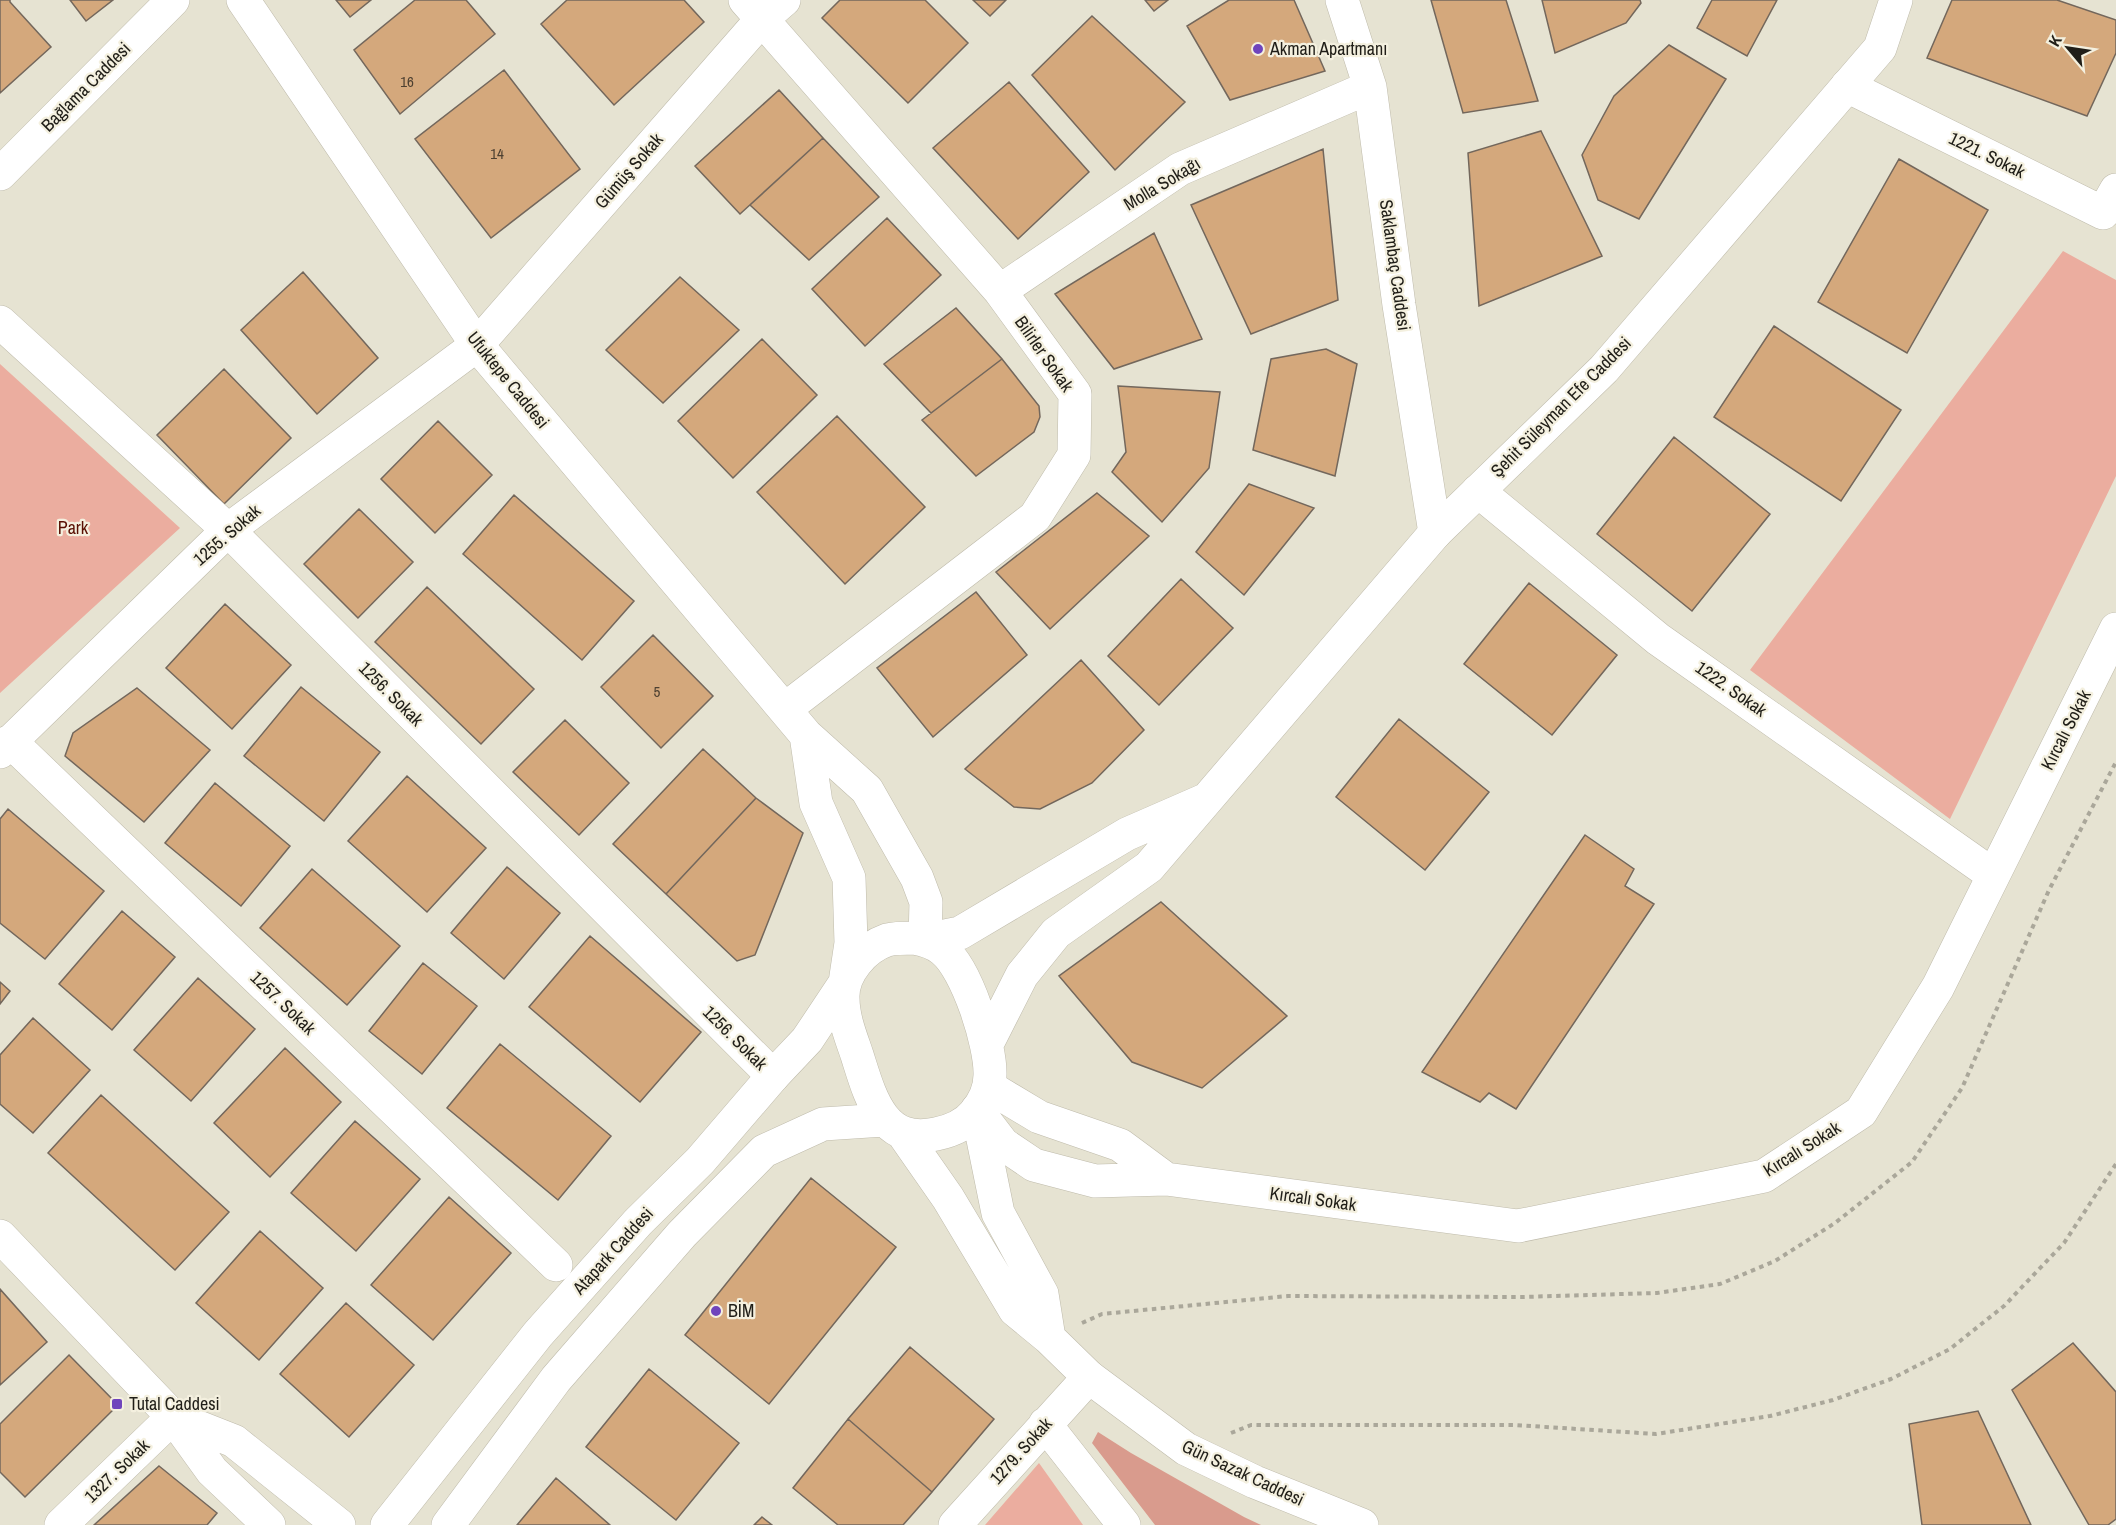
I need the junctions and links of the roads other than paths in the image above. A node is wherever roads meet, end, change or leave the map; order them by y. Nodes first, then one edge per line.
1 (173, 0) edge
2 (243, 0) edge
3 (1342, 0) edge
4 (1896, 0) edge
5 (764, 6) edge
6 (1846, 86) junction
7 (1370, 87) junction
8 (6, 157) edge
9 (2116, 190) edge
10 (1000, 291) junction
11 (0, 322) edge
12 (477, 345) junction
13 (1478, 491) junction
14 (228, 530) junction
15 (1435, 533) junction
16 (2116, 629) edge
17 (785, 709) junction
18 (806, 735) junction
19 (5, 747) edge
20 (1205, 800) junction
21 (1993, 875) junction
22 (925, 940) junction
23 (845, 982) junction
24 (987, 1044) junction
25 (773, 1076) junction
26 (983, 1099) junction
27 (893, 1126) junction
28 (1166, 1179) junction
29 (0, 1236) edge
30 (556, 1265) dead end
31 (1049, 1338) junction
32 (1089, 1377) junction
33 (173, 1417) junction
34 (1045, 1424) junction
35 (61, 1525) edge
36 (269, 1525) edge
37 (339, 1525) edge
38 (387, 1525) edge
39 (448, 1525) edge
40 (955, 1525) edge
41 (1124, 1525) edge
42 (1362, 1525) edge

1 - 8 street, Bağlama Caddesi
2 - 12 street, Ufuktepe Caddesi
3 - 7 street, Saklambaç Caddesi
4 - 6 street, Şehit Süleyman Efe Caddesi
5 - 10 street, Bilirler Sokak
5 - 12 street, Gümüş Sokak
6 - 9 street, 1221. Sokak
6 - 13 street, Şehit Süleyman Efe Caddesi
7 - 10 street, Molla Sokağı
7 - 15 street, Saklambaç Caddesi
10 - 17 street, Bilirler Sokak
11 - 14 street, 1256. Sokak
12 - 14 street, 1255. Sokak
12 - 17 street, Ufuktepe Caddesi
13 - 15 street, Şehit Süleyman Efe Caddesi
13 - 21 street, 1222. Sokak
14 - 19 street, 1255. Sokak
14 - 25 street, 1256. Sokak
15 - 20 street, Şehit Süleyman Efe Caddesi
16 - 21 street, Kırcalı Sokak
17 - 18 street, Ufuktepe Caddesi
18 - 22 street, Ufuktepe Caddesi
18 - 23 street
19 - 30 street, 1257. Sokak
20 - 22 street, Atapark Caddesi
20 - 24 street, Şehit Süleyman Efe Caddesi
21 - 28 street, Kırcalı Sokak
22 - 23 street, Atapark Caddesi
22 - 24 street
23 - 25 street, Atapark Caddesi
23 - 27 street
24 - 26 street
25 - 38 street, Atapark Caddesi
26 - 27 street
26 - 28 street, Kırcalı Sokak
26 - 28 street, Kırcalı Sokak
26 - 31 street
27 - 31 street, Gün Sazak Caddesi
27 - 39 street
29 - 33 street
31 - 32 street, Gün Sazak Caddesi
32 - 34 street, 1279. Sokak
32 - 42 street, Gün Sazak Caddesi
33 - 35 street, 1327. Sokak
33 - 36 street
33 - 37 street
34 - 40 street, 1279. Sokak
34 - 41 street

